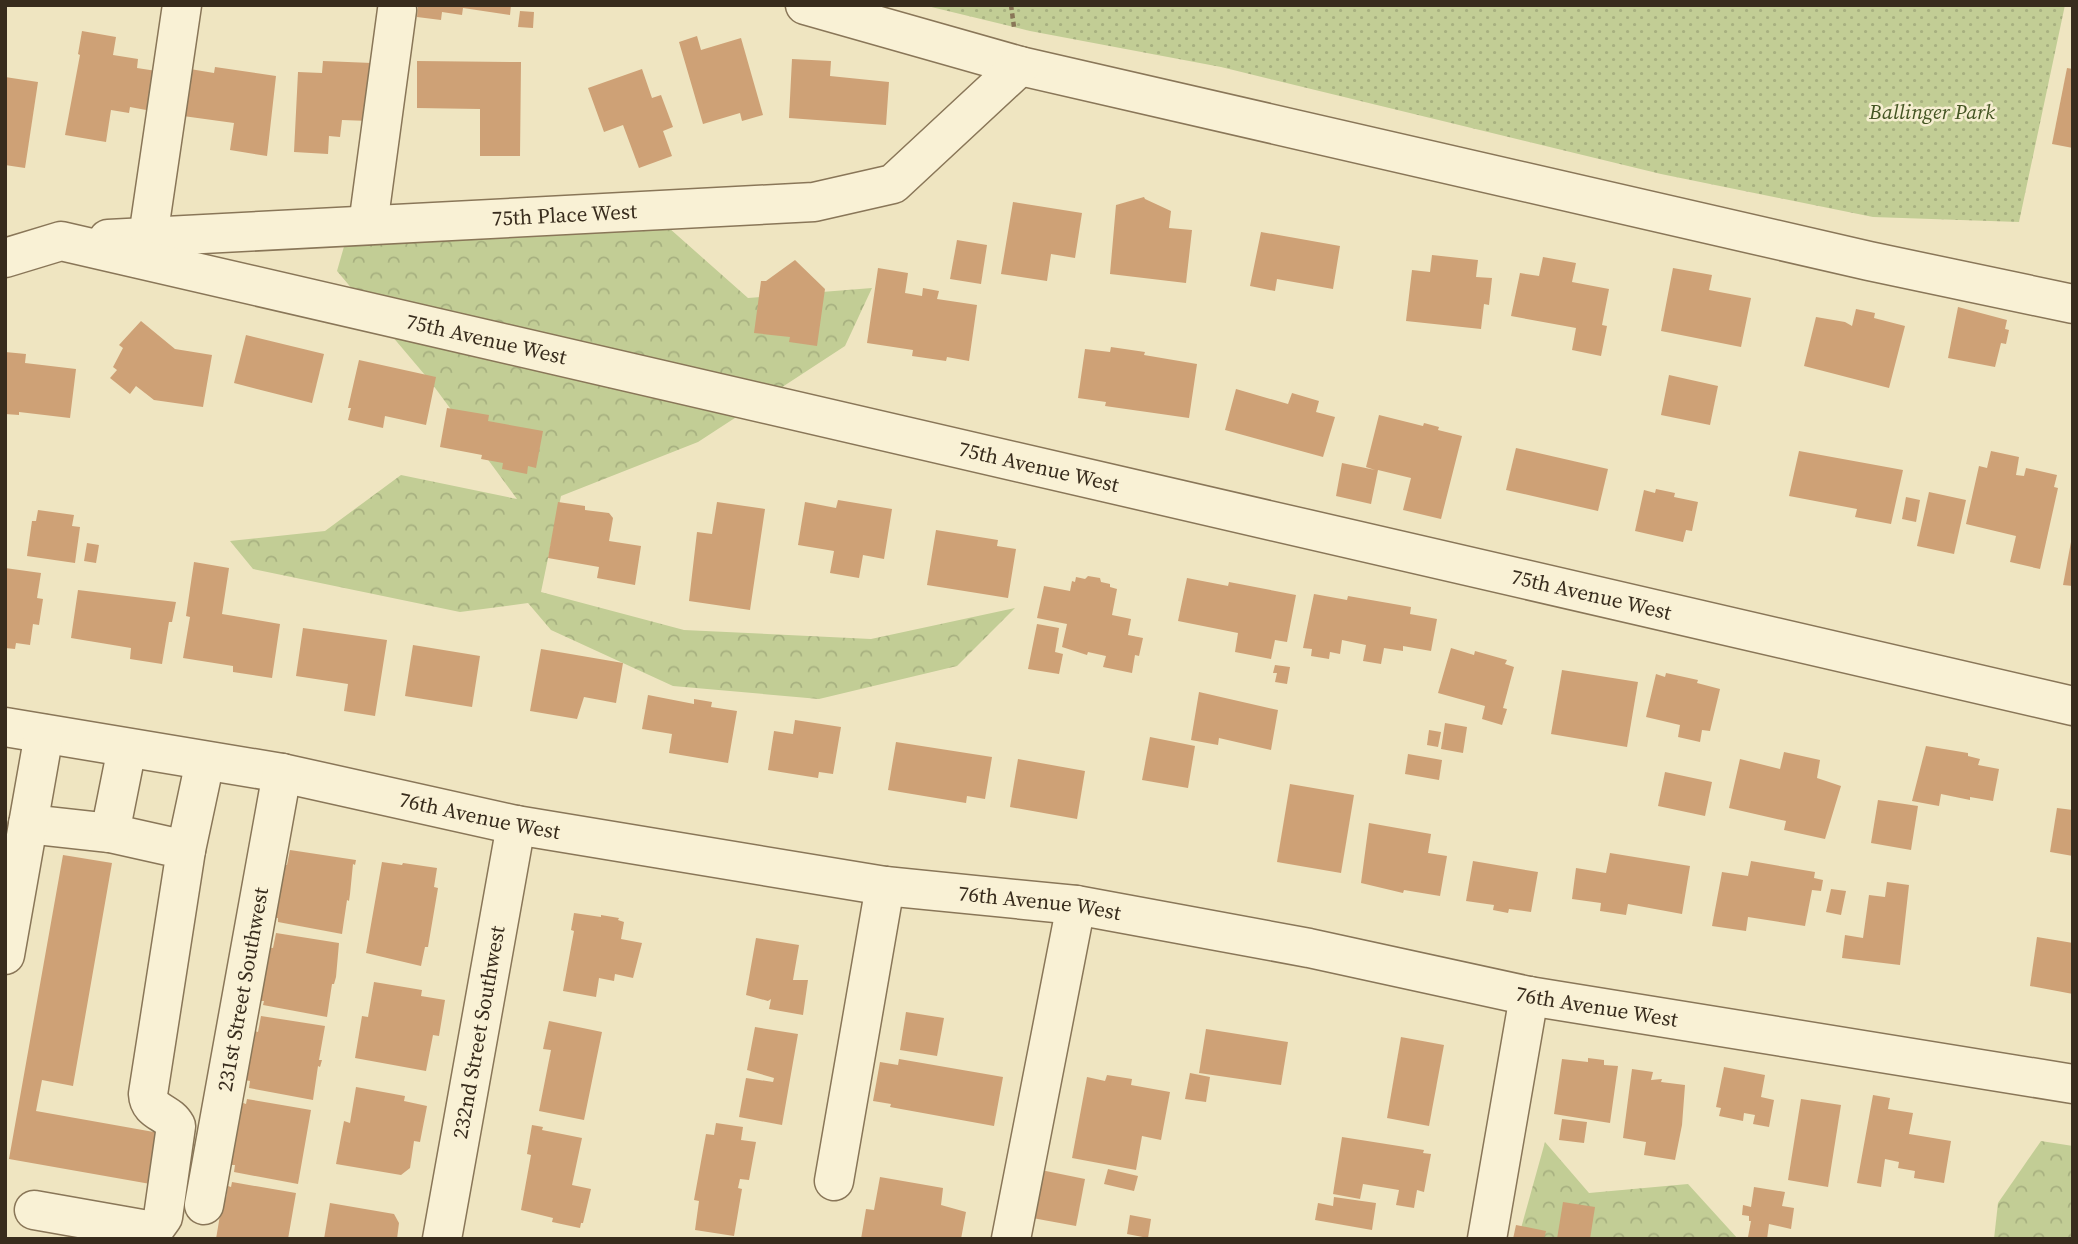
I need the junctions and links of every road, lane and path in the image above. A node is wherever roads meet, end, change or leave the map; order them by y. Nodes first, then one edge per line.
1 (182, 5) edge
2 (805, 5) edge
3 (397, 10) dead end
4 (1020, 66) junction
5 (368, 225) junction
6 (148, 237) junction
7 (61, 241) junction
8 (5, 258) edge
9 (2073, 304) edge
10 (2073, 706) edge
11 (5, 727) edge
12 (44, 734) junction
13 (127, 748) junction
14 (205, 761) junction
15 (282, 773) junction
16 (28, 824) junction
17 (516, 825) junction
18 (110, 833) junction
19 (186, 850) junction
20 (885, 886) junction
21 (1076, 905) junction
22 (5, 955) edge
23 (1529, 996) junction
24 (2073, 1084) edge
25 (834, 1181) dead end
26 (204, 1205) dead end
27 (34, 1210) dead end
28 (442, 1239) edge
29 (1011, 1239) edge
30 (1487, 1239) edge

1 - 6 street
2 - 4 street
3 - 5 street
4 - 5 street, 75th Place West
4 - 9 street
5 - 6 street, 75th Place West
6 - 7 street, 75th Place West
7 - 8 street, 75th Avenue West
7 - 10 street, 75th Avenue West
11 - 12 street, 76th Avenue West
12 - 13 street, 76th Avenue West
12 - 16 street
13 - 14 street, 76th Avenue West
13 - 18 street
14 - 15 street, 76th Avenue West
14 - 19 street
15 - 17 street, 76th Avenue West
15 - 26 street, 231st Street Southwest
16 - 18 street
16 - 22 street
17 - 20 street, 76th Avenue West
17 - 28 street, 232nd Street Southwest
18 - 19 street
19 - 27 street
20 - 21 street, 76th Avenue West
20 - 25 street
21 - 23 street, 76th Avenue West
21 - 29 street
23 - 24 street, 76th Avenue West
23 - 30 street

